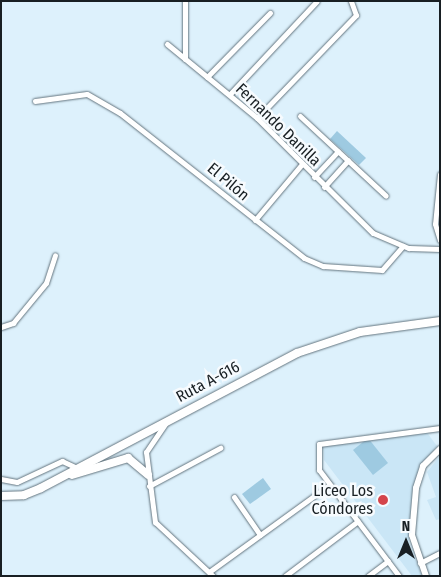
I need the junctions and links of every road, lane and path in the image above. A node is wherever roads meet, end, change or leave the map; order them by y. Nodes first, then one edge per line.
1 (186, 1) edge
2 (317, 1) edge
3 (351, 1) edge
4 (270, 13) dead end
5 (167, 44) dead end
6 (186, 59) junction
7 (207, 76) junction
8 (230, 94) junction
9 (35, 101) dead end
10 (300, 116) dead end
11 (257, 118) junction
12 (338, 151) junction
13 (348, 160) junction
14 (302, 164) junction
15 (440, 174) edge
16 (314, 177) junction
17 (437, 185) junction
18 (324, 187) junction
19 (386, 196) dead end
20 (440, 196) edge
21 (255, 220) junction
22 (440, 240) edge
23 (403, 246) junction
24 (440, 249) edge
25 (55, 255) dead end
26 (438, 324) edge
27 (1, 327) edge
28 (172, 416) junction
29 (440, 428) edge
30 (220, 448) dead end
31 (440, 449) edge
32 (80, 470) junction
33 (148, 474) junction
34 (1, 480) edge
35 (149, 486) junction
36 (328, 486) junction
37 (1, 496) edge
38 (234, 497) dead end
39 (358, 521) junction
40 (260, 535) junction
41 (440, 553) edge
42 (388, 561) junction
43 (420, 563) junction
44 (211, 574) edge
45 (285, 576) edge
46 (368, 576) edge
47 (399, 576) edge
48 (426, 576) edge

1 - 6 street
2 - 8 street
3 - 11 street
4 - 7 street
5 - 6 street, Fernando Danilla
6 - 7 street, Fernando Danilla
7 - 8 street, Fernando Danilla
8 - 11 street, Fernando Danilla
9 - 21 street, El Pilón
10 - 12 street
11 - 14 street, Fernando Danilla
12 - 13 street
12 - 16 street
13 - 18 street
13 - 19 street
14 - 16 street, Fernando Danilla
14 - 21 street
15 - 17 street
16 - 18 street, Fernando Danilla
17 - 20 street
17 - 22 street
18 - 23 street, Fernando Danilla
21 - 23 street, El Pilón
23 - 24 street
25 - 27 street
26 - 28 main road, Ruta A-616
28 - 32 main road, Ruta A-616
28 - 33 street
29 - 36 street
30 - 35 street
31 - 43 street
32 - 33 main road
32 - 34 street
32 - 37 main road, Ruta A-616
33 - 35 street
35 - 44 street
36 - 39 street
36 - 40 street
38 - 40 street
39 - 42 street
39 - 45 street
40 - 44 street
41 - 43 street
42 - 46 street
42 - 47 street
43 - 48 street

